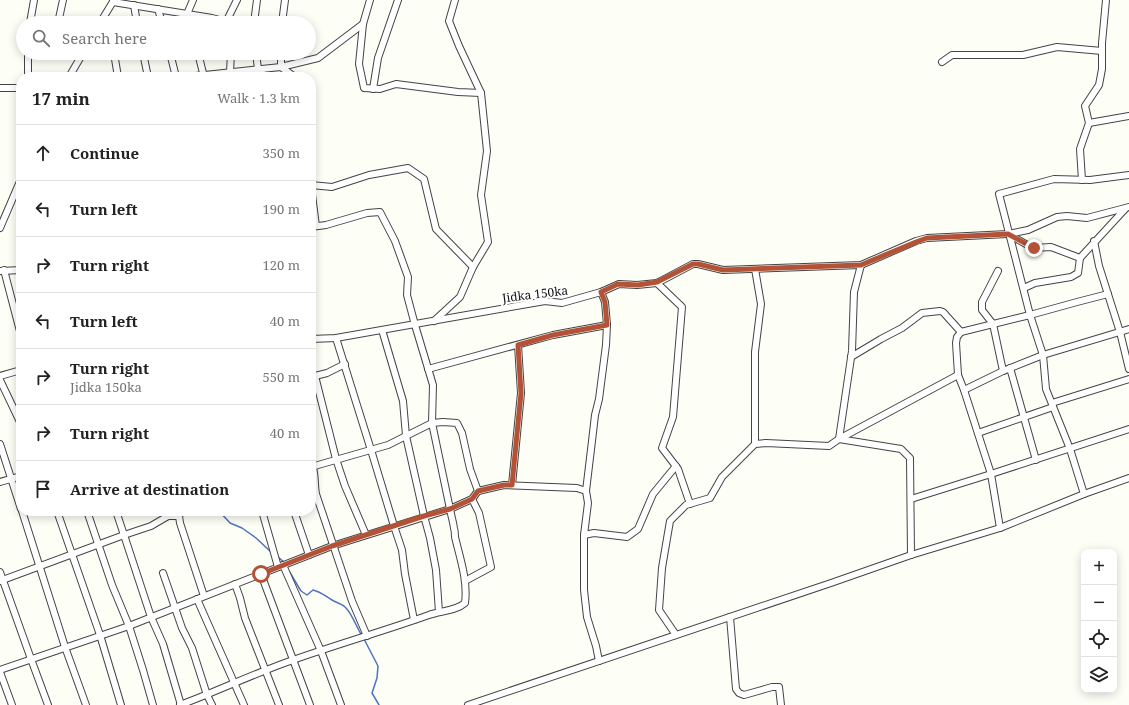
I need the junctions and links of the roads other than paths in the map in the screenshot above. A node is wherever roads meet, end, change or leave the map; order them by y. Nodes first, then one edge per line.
1 (34, 0) edge
2 (64, 0) edge
3 (193, 0) edge
4 (237, 0) edge
5 (257, 0) edge
6 (285, 0) edge
7 (370, 0) edge
8 (398, 0) edge
9 (455, 0) edge
10 (1106, 0) edge
11 (113, 1) edge
12 (134, 5) junction
13 (158, 9) junction
14 (187, 14) junction
15 (31, 16) edge
16 (60, 16) edge
17 (104, 16) edge
18 (136, 16) edge
19 (160, 16) edge
20 (200, 16) edge
21 (230, 16) edge
22 (255, 16) edge
23 (283, 16) edge
24 (364, 24) junction
25 (1102, 51) junction
26 (316, 58) edge
27 (28, 60) edge
28 (79, 60) edge
29 (115, 60) edge
30 (144, 60) edge
31 (172, 60) edge
32 (200, 60) edge
33 (231, 60) edge
34 (257, 60) edge
35 (281, 60) edge
36 (310, 60) edge
37 (942, 62) dead end
38 (281, 67) junction
39 (259, 69) junction
40 (28, 72) edge
41 (72, 72) edge
42 (117, 72) edge
43 (147, 72) edge
44 (175, 72) edge
45 (203, 72) edge
46 (230, 72) edge
47 (244, 72) edge
48 (260, 72) edge
49 (288, 72) edge
50 (0, 88) edge
51 (16, 88) edge
52 (373, 89) junction
53 (481, 93) junction
54 (1129, 116) edge
55 (1088, 123) junction
56 (1129, 175) edge
57 (1082, 180) junction
58 (316, 186) edge
59 (16, 190) edge
60 (13, 197) junction
61 (16, 197) edge
62 (1128, 207) edge
63 (316, 226) edge
64 (0, 228) edge
65 (1008, 234) junction
66 (1094, 241) junction
67 (1080, 258) junction
68 (861, 265) junction
69 (473, 267) junction
70 (755, 268) junction
71 (16, 270) edge
72 (2, 271) edge
73 (998, 271) dead end
74 (657, 282) junction
75 (1024, 288) junction
76 (601, 292) junction
77 (1108, 294) junction
78 (1030, 315) junction
79 (16, 318) edge
80 (433, 321) junction
81 (993, 324) junction
82 (415, 325) junction
83 (607, 325) junction
84 (1129, 329) edge
85 (382, 330) junction
86 (961, 332) junction
87 (1120, 332) junction
88 (336, 338) junction
89 (316, 339) edge
90 (518, 345) junction
91 (1043, 355) junction
92 (851, 357) junction
93 (344, 364) junction
94 (1010, 368) junction
95 (428, 369) junction
96 (1129, 369) edge
97 (16, 371) edge
98 (1002, 371) junction
99 (316, 375) edge
100 (958, 375) junction
101 (0, 376) edge
102 (1129, 379) edge
103 (0, 380) edge
104 (316, 387) edge
105 (964, 390) junction
106 (1052, 405) junction
107 (16, 414) edge
108 (1023, 417) junction
109 (432, 423) junction
110 (1129, 429) edge
111 (978, 433) junction
112 (406, 436) junction
113 (840, 438) junction
114 (0, 444) edge
115 (755, 444) junction
116 (1070, 449) junction
117 (372, 450) junction
118 (336, 459) junction
119 (1036, 460) junction
120 (316, 464) edge
121 (676, 466) junction
122 (991, 474) junction
123 (16, 477) edge
124 (12, 478) junction
125 (1129, 478) edge
126 (0, 482) edge
127 (512, 485) junction
128 (478, 491) junction
129 (586, 491) junction
130 (16, 492) edge
131 (316, 494) edge
132 (1084, 494) junction
133 (472, 499) junction
134 (911, 499) junction
135 (690, 504) junction
136 (450, 509) junction
137 (23, 516) edge
138 (59, 516) edge
139 (89, 516) edge
140 (118, 516) edge
141 (168, 516) edge
142 (181, 516) edge
143 (264, 516) edge
144 (296, 516) edge
145 (424, 516) junction
146 (394, 526) junction
147 (1000, 528) junction
148 (124, 534) junction
149 (366, 535) junction
150 (584, 535) junction
151 (98, 544) junction
152 (332, 546) junction
153 (72, 554) junction
154 (309, 555) junction
155 (911, 555) junction
156 (38, 566) junction
157 (281, 566) junction
158 (0, 572) edge
159 (163, 573) dead end
160 (261, 574) junction
161 (2, 581) edge
162 (464, 581) junction
163 (235, 584) junction
164 (204, 596) junction
165 (197, 599) junction
166 (175, 608) junction
167 (439, 612) junction
168 (151, 617) junction
169 (730, 617) junction
170 (414, 620) junction
171 (129, 626) junction
172 (100, 635) junction
173 (676, 635) junction
174 (367, 636) junction
175 (65, 647) junction
176 (321, 651) junction
177 (30, 659) junction
178 (293, 660) junction
179 (599, 661) junction
180 (265, 670) junction
181 (0, 671) edge
182 (234, 683) junction
183 (207, 695) junction
184 (12, 705) edge
185 (48, 705) edge
186 (86, 705) edge
187 (122, 705) edge
188 (153, 705) edge
189 (181, 705) edge
190 (212, 705) edge
191 (244, 705) edge
192 (279, 705) edge
193 (310, 705) edge
194 (341, 705) edge
195 (468, 705) edge
196 (781, 705) edge

1 - 15 street
2 - 16 street
3 - 14 street
4 - 21 street
5 - 22 street
6 - 23 street
7 - 24 street
8 - 52 street
9 - 53 street
10 - 25 street
11 - 12 street
11 - 17 street
12 - 13 street
12 - 18 street
13 - 14 street
13 - 19 street
14 - 20 street
24 - 26 street
24 - 52 street
25 - 37 street
25 - 55 street
27 - 40 street
28 - 41 street
29 - 42 street
30 - 43 street
31 - 44 street
32 - 45 street
33 - 46 street
34 - 39 street
35 - 38 street
36 - 38 street
38 - 39 street
38 - 49 street
39 - 47 street
39 - 48 street
50 - 51 street
52 - 53 street
53 - 69 street
54 - 55 street
55 - 57 street
56 - 57 street
57 - 65 street
58 - 69 street
59 - 60 street
60 - 61 street
60 - 64 street
62 - 65 street, Jidka 150ka
62 - 66 street
63 - 82 street
65 - 67 street
65 - 68 street, Jidka 150ka
65 - 75 street
66 - 67 street
66 - 77 street
67 - 75 street
68 - 70 street, Jidka 150ka
68 - 92 street
69 - 80 street
70 - 74 street, Jidka 150ka
70 - 115 street
71 - 72 street
72 - 79 street
73 - 81 street
74 - 76 street, Jidka 150ka
74 - 121 street
75 - 78 street
76 - 80 street, Jidka 150ka
76 - 83 street
77 - 78 street
77 - 87 street
78 - 81 street
78 - 91 street
80 - 82 street, Jidka 150ka
81 - 86 street
81 - 98 street
82 - 85 street, Jidka 150ka
82 - 95 street
83 - 90 street
83 - 129 street
84 - 87 street
85 - 88 street, Jidka 150ka
85 - 112 street
86 - 92 street
86 - 100 street
87 - 91 street
87 - 96 street
88 - 89 street, Jidka 150ka
88 - 93 street
90 - 95 street
90 - 127 street
91 - 94 street
91 - 106 street
92 - 113 street
93 - 99 street
93 - 117 street
94 - 98 street
94 - 108 street
95 - 109 street
97 - 101 street
98 - 105 street
100 - 105 street
100 - 113 street
102 - 106 street
103 - 107 street
104 - 118 street
105 - 111 street
106 - 108 street
106 - 116 street
108 - 111 street
108 - 119 street
109 - 112 street
109 - 128 street
109 - 136 street
110 - 116 street
111 - 122 street
112 - 117 street
112 - 145 street
113 - 115 street
113 - 134 street
114 - 124 street
115 - 135 street
116 - 119 street
116 - 132 street
117 - 118 street
117 - 146 street
118 - 120 street
118 - 149 street
119 - 122 street
121 - 135 street
121 - 150 street
122 - 134 street
122 - 147 street
123 - 124 street
124 - 126 street
124 - 130 street
125 - 132 street
127 - 128 street
127 - 129 street
128 - 133 street
129 - 150 street
131 - 152 street
132 - 147 street
133 - 136 street
133 - 162 street
134 - 155 street
135 - 173 street
136 - 145 street
136 - 162 street
137 - 156 street
138 - 153 street
139 - 151 street
140 - 148 street
141 - 148 street
142 - 164 street
143 - 157 street
144 - 154 street
145 - 146 street
145 - 167 street
146 - 149 street
146 - 170 street
147 - 155 street
148 - 151 street
148 - 168 street
149 - 152 street
150 - 179 street
151 - 153 street
151 - 171 street
152 - 154 street
152 - 174 street
153 - 156 street
153 - 172 street
154 - 157 street
155 - 169 street
156 - 161 street
156 - 175 street
157 - 160 street
157 - 176 street
158 - 161 street
159 - 166 street
160 - 163 street
160 - 178 street
161 - 177 street
162 - 167 street
163 - 164 street
163 - 180 street
164 - 165 street
165 - 166 street
165 - 182 street
166 - 168 street
166 - 183 street
167 - 170 street
168 - 171 street
168 - 189 street
169 - 173 street
169 - 196 street
170 - 174 street
171 - 172 street
171 - 188 street
172 - 175 street
172 - 187 street
173 - 179 street
174 - 176 street
175 - 177 street
175 - 186 street
176 - 178 street
176 - 194 street
177 - 181 street
177 - 185 street
178 - 180 street
178 - 193 street
179 - 195 street
180 - 182 street
180 - 192 street
181 - 184 street
182 - 183 street
182 - 191 street
183 - 189 street
183 - 190 street

